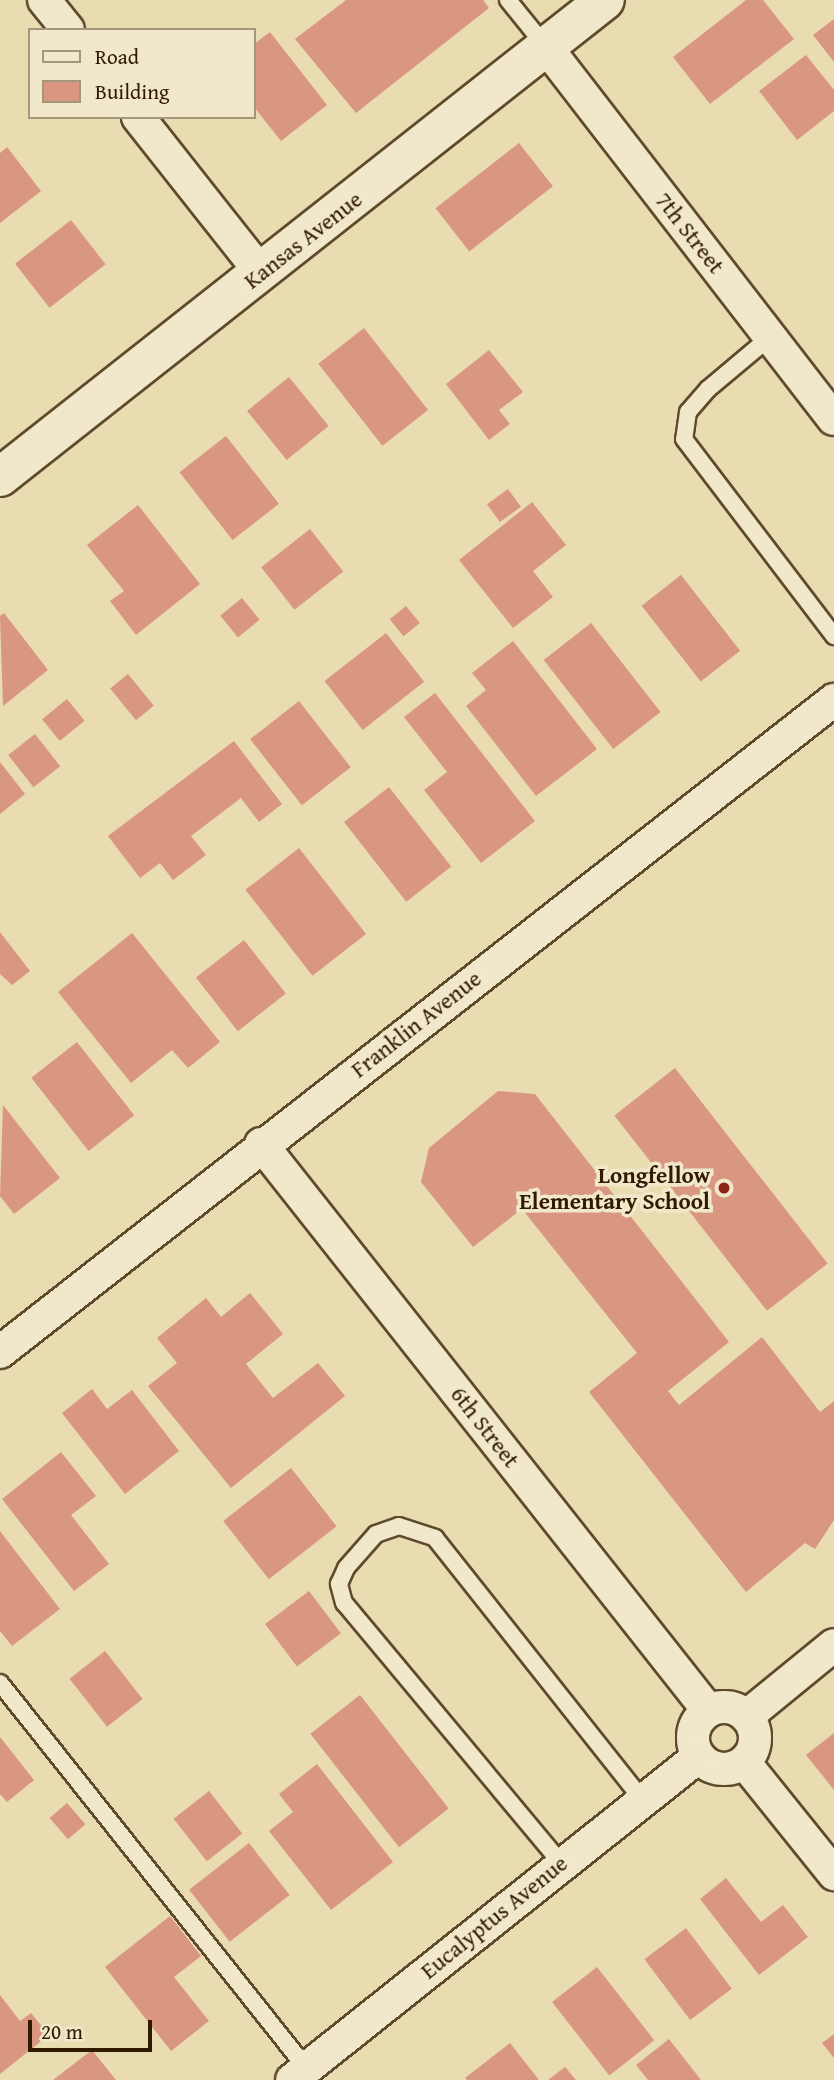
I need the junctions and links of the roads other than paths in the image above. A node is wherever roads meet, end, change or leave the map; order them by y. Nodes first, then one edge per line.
1 (44, 0) edge
2 (508, 0) edge
3 (604, 0) edge
4 (66, 28) edge
5 (546, 47) junction
6 (140, 119) edge
7 (261, 273) junction
8 (771, 337) junction
9 (834, 419) edge
10 (0, 477) edge
11 (834, 636) edge
12 (834, 700) edge
13 (261, 1144) junction
14 (0, 1352) edge
15 (834, 1645) edge
16 (0, 1683) edge
17 (708, 1710) junction
18 (747, 1716) junction
19 (698, 1757) junction
20 (744, 1762) junction
21 (642, 1799) junction
22 (561, 1863) junction
23 (834, 1874) edge
24 (305, 2076) edge

1 - 4 street
2 - 5 lane
3 - 5 street, Kansas Avenue
5 - 7 street, Kansas Avenue
5 - 8 street, 7th Street
6 - 7 street
7 - 10 street, Kansas Avenue
8 - 9 street, 7th Street
8 - 11 lane
12 - 13 street, Franklin Avenue
13 - 14 street, Franklin Avenue
13 - 17 street, 6th Street
15 - 18 street
16 - 24 lane
17 - 18 street
17 - 19 street
18 - 20 street
19 - 20 street
19 - 21 street, Eucalyptus Avenue
20 - 23 street
21 - 22 street, Eucalyptus Avenue
21 - 22 lane
22 - 24 street, Eucalyptus Avenue

